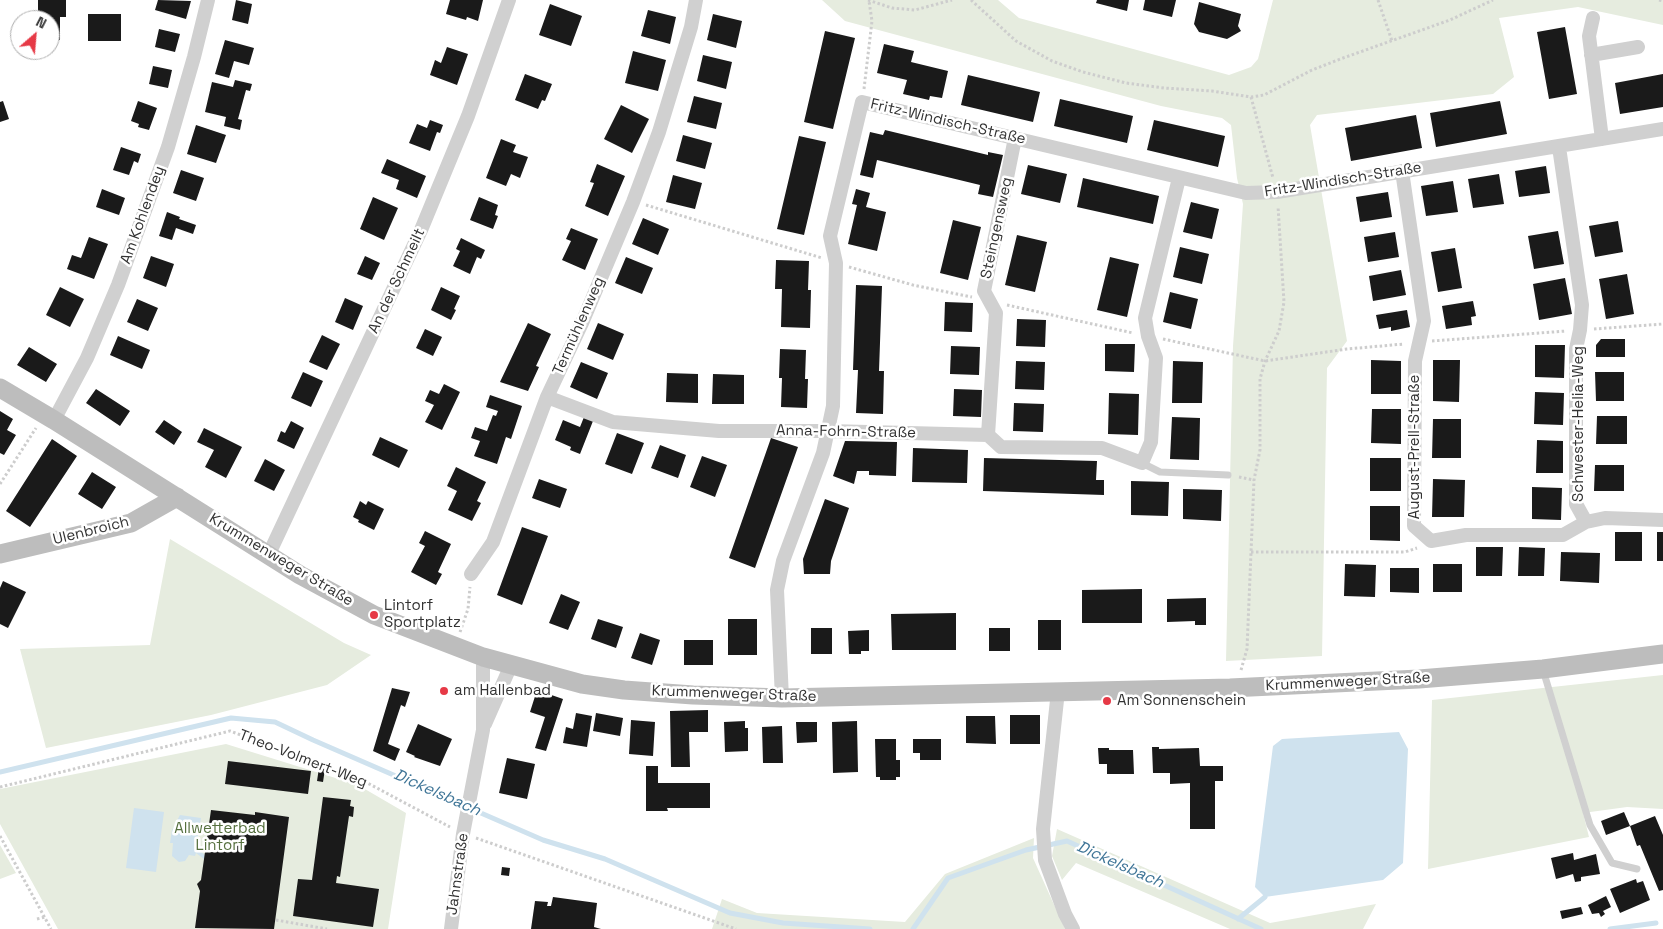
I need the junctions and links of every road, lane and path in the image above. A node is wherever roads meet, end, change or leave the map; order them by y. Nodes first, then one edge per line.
1 (208, 0) edge
2 (509, 0) edge
3 (696, 0) edge
4 (869, 0) edge
5 (952, 0) edge
6 (971, 0) edge
7 (1378, 0) edge
8 (1493, 0) edge
9 (1659, 0) edge
10 (1663, 1) edge
11 (1593, 18) dead end
12 (1392, 41) junction
13 (1638, 47) dead end
14 (1591, 55) junction
15 (1251, 97) junction
16 (862, 102) junction
17 (1663, 129) edge
18 (1015, 138) junction
19 (1602, 139) junction
20 (1559, 147) junction
21 (1402, 171) junction
22 (1179, 178) junction
23 (1277, 192) junction
24 (633, 202) junction
25 (836, 263) junction
26 (989, 301) junction
27 (1663, 324) edge
28 (1580, 330) junction
29 (1148, 336) junction
30 (1420, 342) junction
31 (1265, 360) junction
32 (0, 388) edge
33 (547, 397) junction
34 (49, 417) junction
35 (828, 431) junction
36 (988, 435) junction
37 (1142, 463) junction
38 (1228, 475) joint
39 (1254, 480) junction
40 (0, 484) edge
41 (176, 497) junction
42 (1663, 520) edge
43 (1586, 522) junction
44 (1431, 541) junction
45 (1251, 552) junction
46 (0, 554) edge
47 (268, 556) junction
48 (471, 574) joint
49 (454, 647) junction
50 (1663, 654) edge
51 (483, 657) junction
52 (511, 665) junction
53 (1543, 669) junction
54 (1241, 670) dead end
55 (1058, 691) junction
56 (782, 698) junction
57 (482, 730) junction
58 (0, 787) edge
59 (464, 831) junction
60 (0, 836) edge
61 (1637, 869) dead end
62 (45, 917) junction
63 (37, 919) dead end
64 (276, 920) dead end
65 (51, 929) edge
66 (327, 929) edge
67 (451, 929) edge
68 (736, 929) edge
69 (1073, 929) edge

1 - 34 street, Am Kohlendey
2 - 47 street, An der Schmeilt
3 - 24 street, Termühlenweg
4 - 5 path
4 - 16 path
6 - 15 path
7 - 12 path
8 - 12 path
9 - 10 path
11 - 14 street
12 - 15 path
13 - 14 street
14 - 19 street
15 - 23 path
16 - 18 street, Fritz-Windisch-Straße
16 - 25 street, Fritz-Windisch-Straße
17 - 19 street, Fritz-Windisch-Straße
18 - 22 street, Fritz-Windisch-Straße
18 - 26 street, Steingensweg
19 - 20 street, Fritz-Windisch-Straße
20 - 21 street, Fritz-Windisch-Straße
20 - 28 street, Schwester-Helia-Weg
21 - 23 street, Fritz-Windisch-Straße
21 - 30 street, August-Prell-Straße
22 - 23 street, Fritz-Windisch-Straße
22 - 29 street
23 - 31 path
24 - 25 path
24 - 33 street, Termühlenweg
25 - 26 path
25 - 35 street, Fritz-Windisch-Straße
26 - 29 path
26 - 36 street, Steingensweg
27 - 28 path
28 - 30 path
28 - 43 street, Schwester-Helia-Weg
29 - 31 path
29 - 37 street
30 - 31 path
30 - 44 street, August-Prell-Straße
31 - 39 path
32 - 34 main road, Krummenweger Straße
33 - 35 street, Anna-Fohrn-Straße
33 - 48 street, Termühlenweg
34 - 40 path
34 - 41 main road, Krummenweger Straße
35 - 36 street, Anna-Fohrn-Straße
35 - 56 street, Fritz-Windisch-Straße
36 - 37 street, Anna-Fohrn-Straße
37 - 38 lane, Anna-Fohrn-Straße
38 - 39 path
39 - 45 path
41 - 46 main road, Ulenbroich
41 - 47 main road, Krummenweger Straße
42 - 43 street
43 - 44 street
44 - 45 path
45 - 54 path
47 - 49 main road, Krummenweger Straße
48 - 49 path
49 - 51 main road, Krummenweger Straße
50 - 53 main road, Krummenweger Straße
51 - 52 main road, Krummenweger Straße
51 - 57 street, Jahnstraße
52 - 56 main road, Krummenweger Straße
52 - 57 street, Jahnstraße
53 - 55 main road, Krummenweger Straße
53 - 61 lane
55 - 56 main road, Krummenweger Straße
55 - 69 street
57 - 59 street, Jahnstraße
58 - 59 path, Theo-Volmert-Weg
59 - 67 street, Jahnstraße
59 - 68 path, Theo-Volmert-Weg
60 - 62 path
62 - 63 path
62 - 65 path
64 - 66 path

